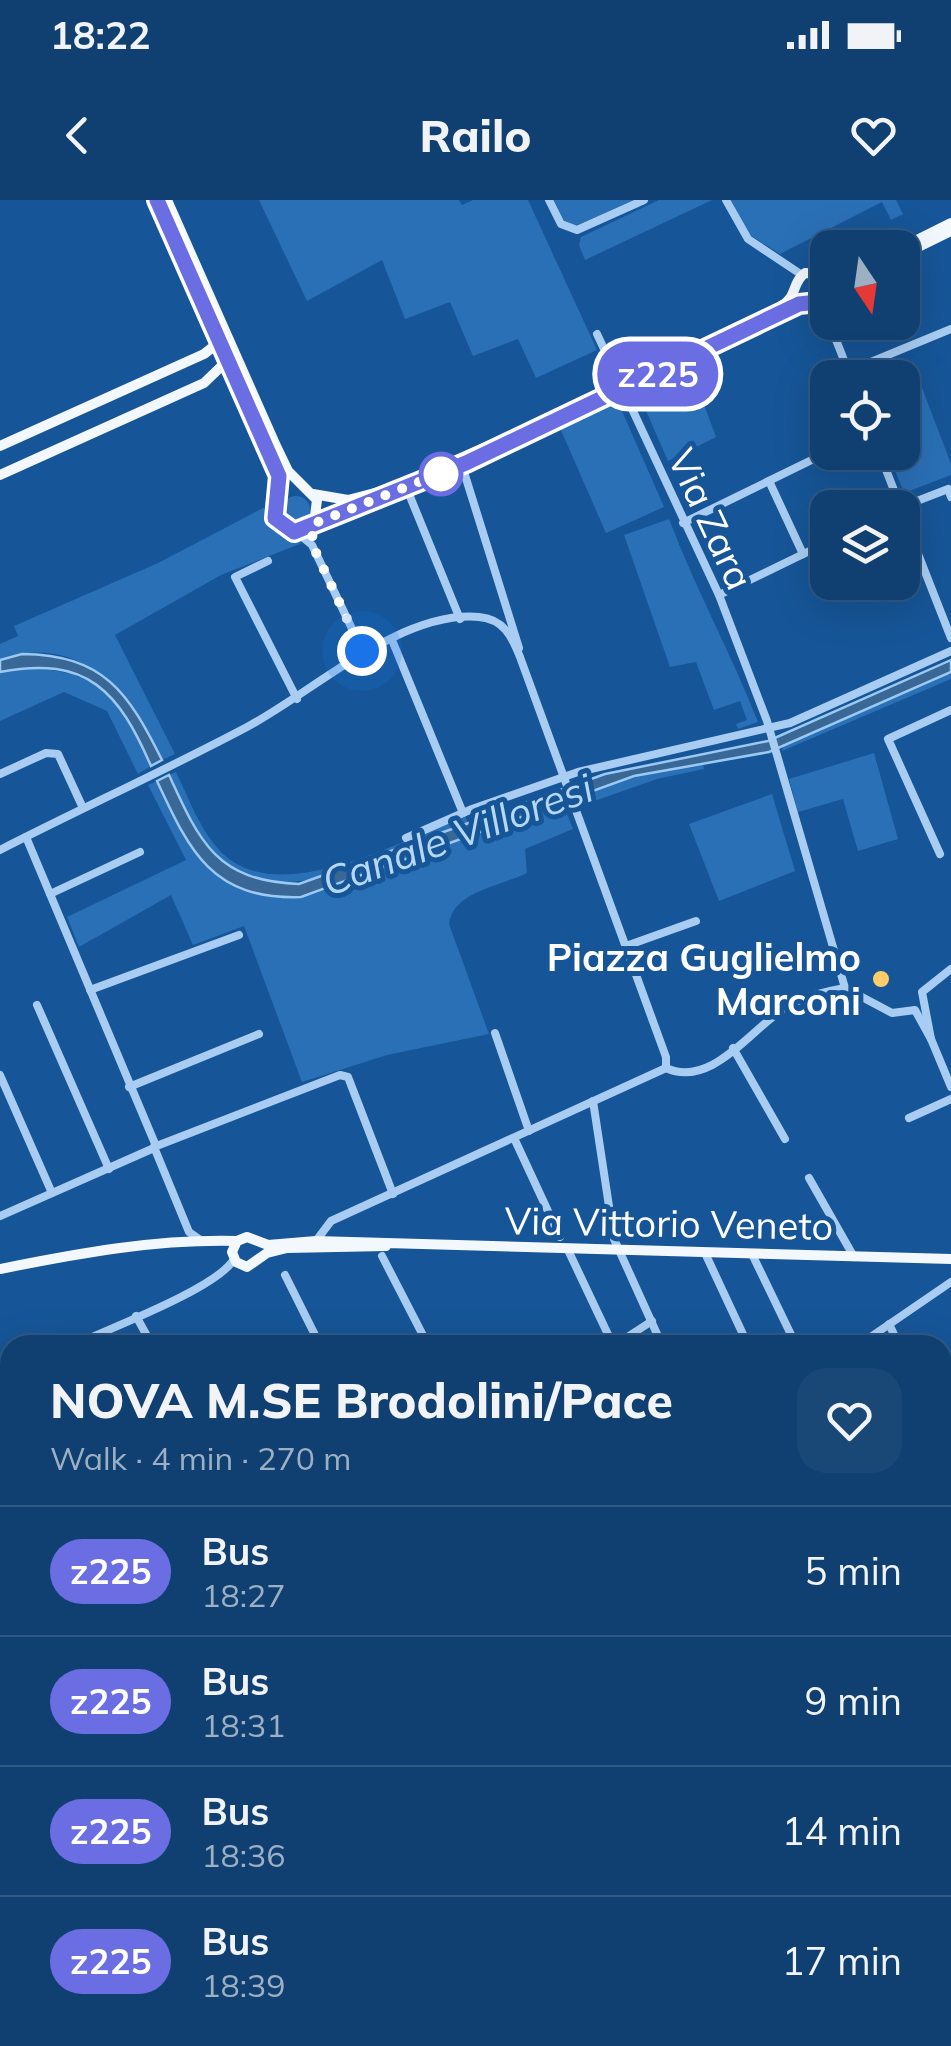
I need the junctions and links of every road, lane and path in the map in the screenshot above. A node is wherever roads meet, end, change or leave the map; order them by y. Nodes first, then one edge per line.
1 (156, 200) edge
2 (167, 200) edge
3 (549, 200) edge
4 (644, 200) edge
5 (726, 200) edge
6 (951, 224) edge
7 (951, 231) edge
8 (920, 239) edge
9 (920, 246) edge
10 (810, 273) edge
11 (802, 275) junction
12 (796, 290) junction
13 (810, 301) edge
14 (807, 303) junction
15 (219, 328) junction
16 (951, 328) edge
17 (597, 334) dead end
18 (204, 354) junction
19 (230, 358) junction
20 (881, 360) edge
21 (209, 380) junction
22 (244, 383) junction
23 (621, 388) junction
24 (0, 446) edge
25 (810, 461) edge
26 (466, 463) junction
27 (0, 476) edge
28 (769, 481) junction
29 (308, 491) junction
30 (949, 493) edge
31 (409, 494) dead end
32 (279, 495) junction
33 (920, 503) edge
34 (682, 522) junction
35 (313, 524) junction
36 (296, 532) junction
37 (312, 544) junction
38 (810, 551) edge
39 (803, 554) junction
40 (920, 558) edge
41 (268, 561) dead end
42 (718, 595) junction
43 (460, 619) junction
44 (512, 620) junction
45 (501, 625) junction
46 (951, 638) edge
47 (392, 640) junction
48 (951, 650) edge
49 (364, 656) junction
50 (520, 657) junction
51 (297, 698) junction
52 (951, 710) edge
53 (771, 733) junction
54 (0, 774) edge
55 (566, 781) junction
56 (83, 808) junction
57 (462, 814) junction
58 (26, 836) junction
59 (406, 838) dead end
60 (0, 850) edge
61 (140, 852) dead end
62 (940, 854) dead end
63 (50, 894) junction
64 (696, 920) dead end
65 (239, 935) dead end
66 (626, 946) junction
67 (951, 969) edge
68 (844, 985) junction
69 (90, 990) junction
70 (36, 1005) dead end
71 (495, 1033) dead end
72 (259, 1034) dead end
73 (932, 1039) junction
74 (731, 1051) junction
75 (951, 1058) edge
76 (940, 1062) junction
77 (666, 1068) junction
78 (0, 1075) edge
79 (130, 1087) junction
80 (951, 1087) edge
81 (951, 1099) edge
82 (593, 1101) junction
83 (909, 1118) dead end
84 (529, 1130) junction
85 (514, 1138) junction
86 (785, 1139) dead end
87 (155, 1147) junction
88 (109, 1169) junction
89 (809, 1178) dead end
90 (52, 1194) junction
91 (393, 1194) junction
92 (353, 1212) junction
93 (0, 1216) edge
94 (560, 1237) dead end
95 (199, 1239) junction
96 (316, 1242) junction
97 (336, 1242) junction
98 (147, 1243) junction
99 (260, 1243) junction
100 (568, 1250) junction
101 (384, 1251) junction
102 (623, 1251) junction
103 (705, 1253) junction
104 (236, 1254) junction
105 (752, 1254) junction
106 (854, 1257) junction
107 (262, 1258) junction
108 (951, 1259) edge
109 (0, 1269) edge
110 (285, 1274) dead end
111 (951, 1282) edge
112 (136, 1316) junction
113 (652, 1321) junction
114 (889, 1324) junction
115 (95, 1335) edge
116 (146, 1335) edge
117 (315, 1335) edge
118 (423, 1335) edge
119 (609, 1335) edge
120 (630, 1335) edge
121 (658, 1335) edge
122 (743, 1335) edge
123 (791, 1335) edge
124 (873, 1335) edge
125 (894, 1335) edge

1 - 15 main road
2 - 15 main road
3 - 4 street
5 - 11 street
6 - 8 main road
7 - 9 main road
10 - 11 main road
11 - 12 main road
12 - 14 main road
12 - 23 main road
13 - 14 main road
14 - 23 main road
15 - 18 main road
15 - 19 main road
15 - 22 main road
16 - 20 street
17 - 23 street, Via Zara
18 - 19 main road
18 - 24 main road
19 - 21 main road
19 - 22 main road
21 - 22 main road
21 - 27 main road
22 - 29 main road
22 - 32 main road
23 - 26 main road
23 - 29 main road
23 - 34 street, Via Zara
25 - 28 street
26 - 35 main road
26 - 44 street
28 - 34 street
28 - 39 street
29 - 32 main road
29 - 35 main road
30 - 33 street
31 - 43 street
32 - 36 main road
34 - 42 street, Via Zara
35 - 36 main road
35 - 37 street
36 - 37 street
37 - 49 street
38 - 39 street
39 - 42 street
40 - 46 street
41 - 51 street
42 - 53 street, Via Zara
43 - 45 street
43 - 47 street
44 - 45 street
44 - 50 street
45 - 50 street
47 - 49 street
47 - 57 street
48 - 53 street
49 - 51 street
50 - 55 street
51 - 56 street
52 - 62 street
53 - 55 street
53 - 68 street, Via Zara
54 - 56 street
55 - 57 street
55 - 66 street
56 - 58 street
57 - 59 street
58 - 60 street
58 - 63 street
61 - 63 street
63 - 69 street
64 - 66 street
65 - 69 street
66 - 77 street
67 - 73 street
68 - 73 street
68 - 74 street
69 - 79 street
70 - 88 street
71 - 84 street
72 - 79 street
73 - 76 street
74 - 77 street
74 - 86 street
75 - 76 street
76 - 80 street
77 - 82 street
78 - 90 street
79 - 87 street
81 - 83 street
82 - 84 street
82 - 102 street
84 - 85 street
85 - 91 street
85 - 94 street
87 - 88 street
87 - 91 street
87 - 95 street
88 - 90 street
89 - 106 street
90 - 93 street
91 - 92 street
92 - 96 street
92 - 97 street
95 - 98 main road
95 - 104 main road
96 - 97 main road, Via Vittorio Veneto
96 - 99 main road, Via Vittorio Veneto
97 - 101 main road, Via Vittorio Veneto
98 - 104 main road
98 - 109 main road
99 - 104 main road, Via Vittorio Veneto
99 - 107 main road
100 - 101 main road, Via Vittorio Veneto
100 - 102 main road, Via Vittorio Veneto
100 - 119 street
101 - 107 main road, Via Vittorio Veneto
101 - 118 street
102 - 103 main road, Via Vittorio Veneto
102 - 113 street
103 - 105 main road, Via Vittorio Veneto
103 - 122 street
104 - 107 main road, Via Vittorio Veneto
104 - 112 street
105 - 106 main road, Via Vittorio Veneto
105 - 123 street
106 - 108 main road, Via Vittorio Veneto
110 - 117 street
111 - 114 street
112 - 115 street
112 - 116 street
113 - 120 street
113 - 121 street
114 - 124 street
114 - 125 street

